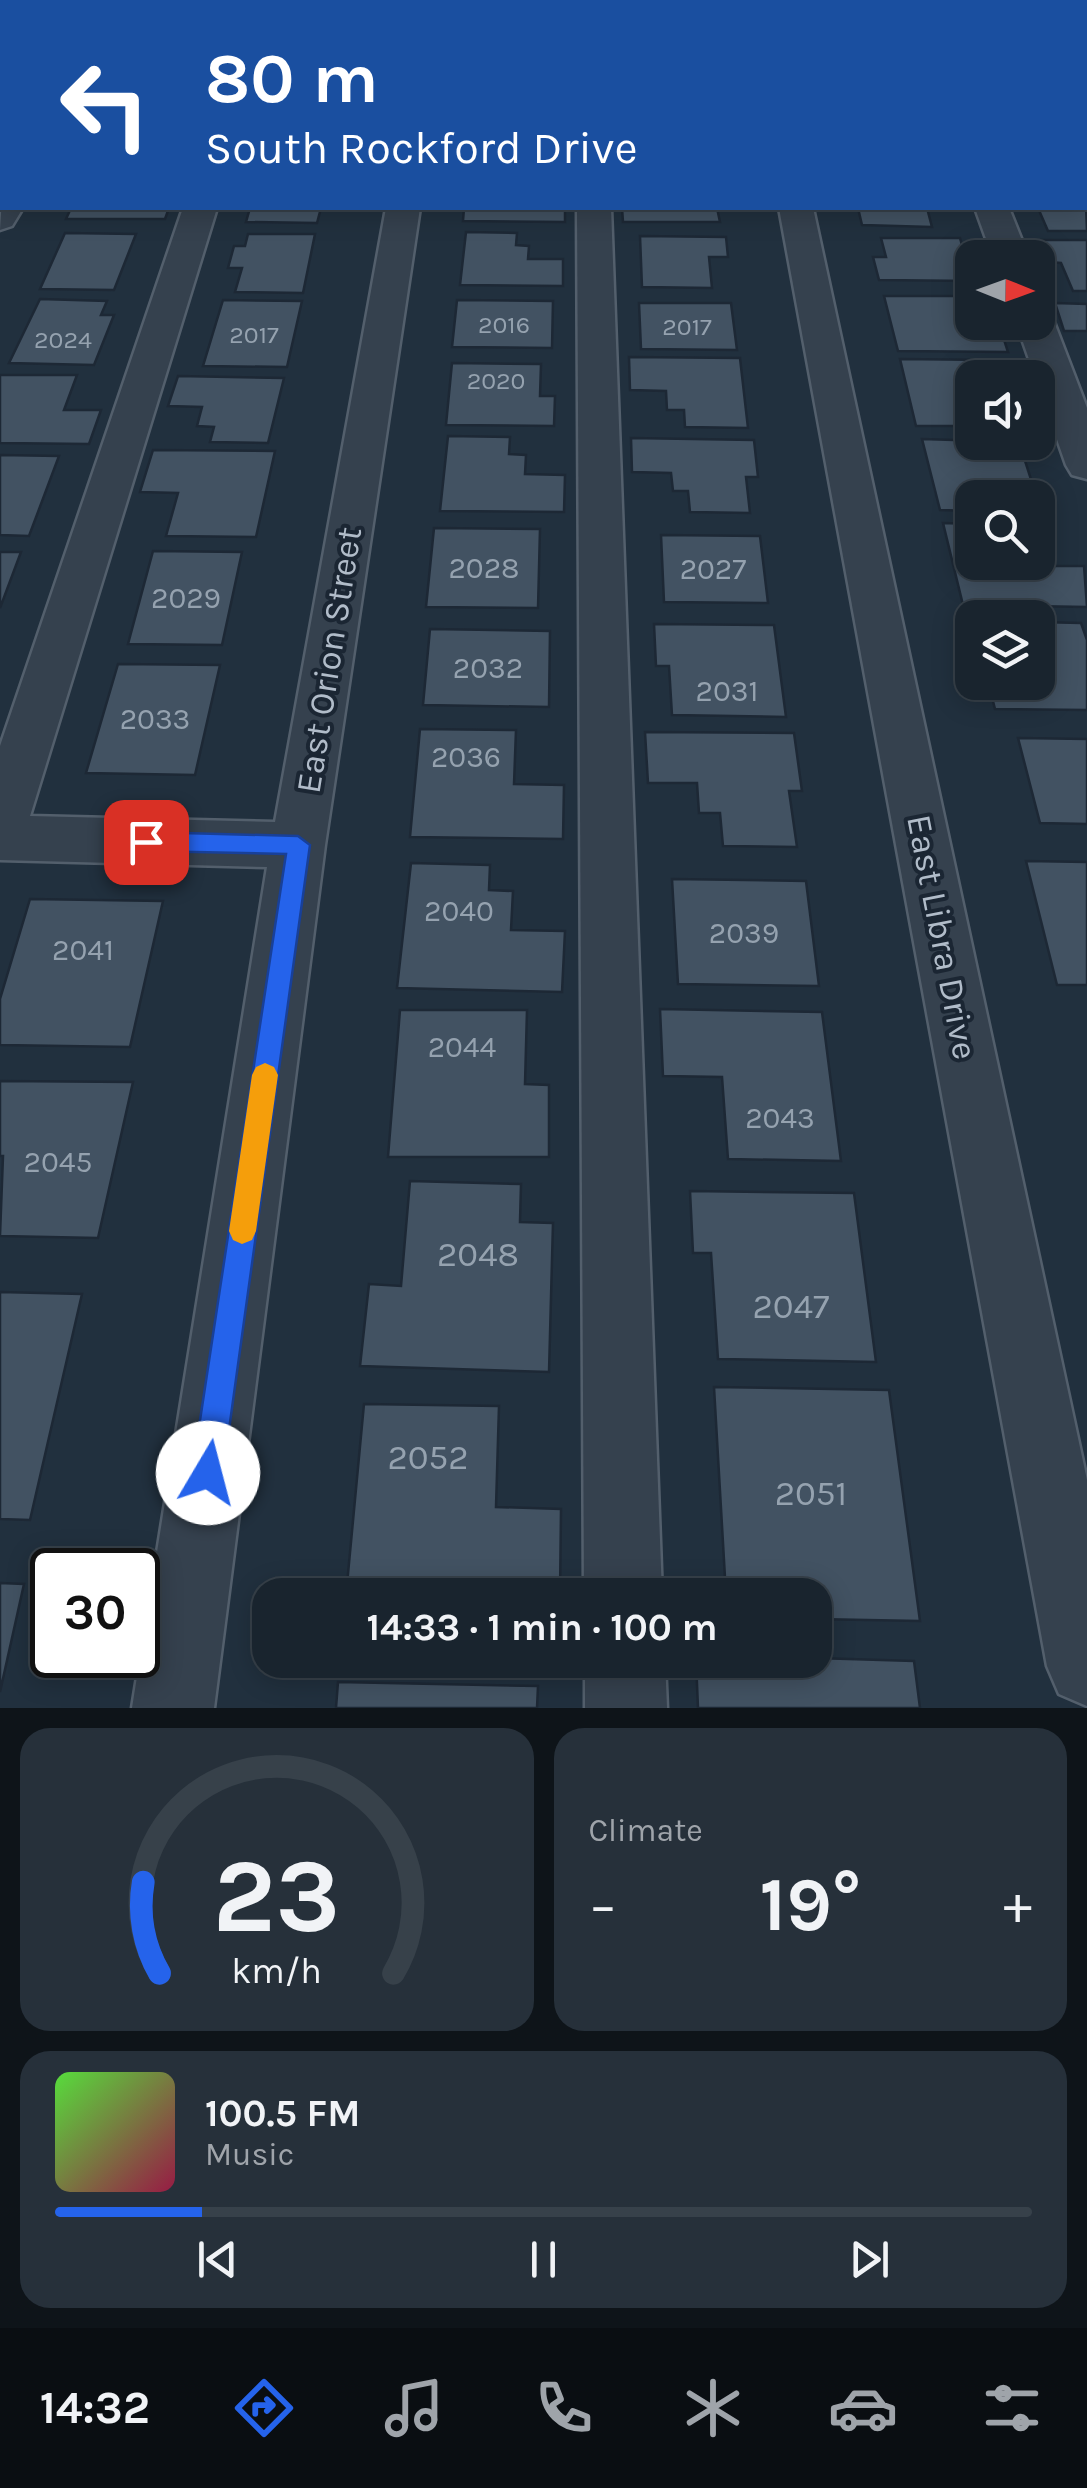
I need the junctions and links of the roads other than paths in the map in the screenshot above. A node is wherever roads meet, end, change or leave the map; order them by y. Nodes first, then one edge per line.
1 (199, 210) edge
2 (403, 210) edge
3 (594, 210) edge
4 (796, 210) edge
5 (993, 210) edge
6 (1004, 240) edge
7 (1041, 340) edge
8 (1087, 465) edge
9 (0, 826) edge
10 (0, 838) edge
11 (298, 845) junction
12 (623, 1578) edge
13 (1087, 1666) edge
14 (625, 1678) edge
15 (173, 1708) edge
16 (626, 1708) edge

1 - 9 street
2 - 11 street, East Orion Street
3 - 12 street
4 - 13 street, East Libra Drive
5 - 6 street
7 - 8 street
10 - 11 street
11 - 15 street, East Orion Street
14 - 16 street

